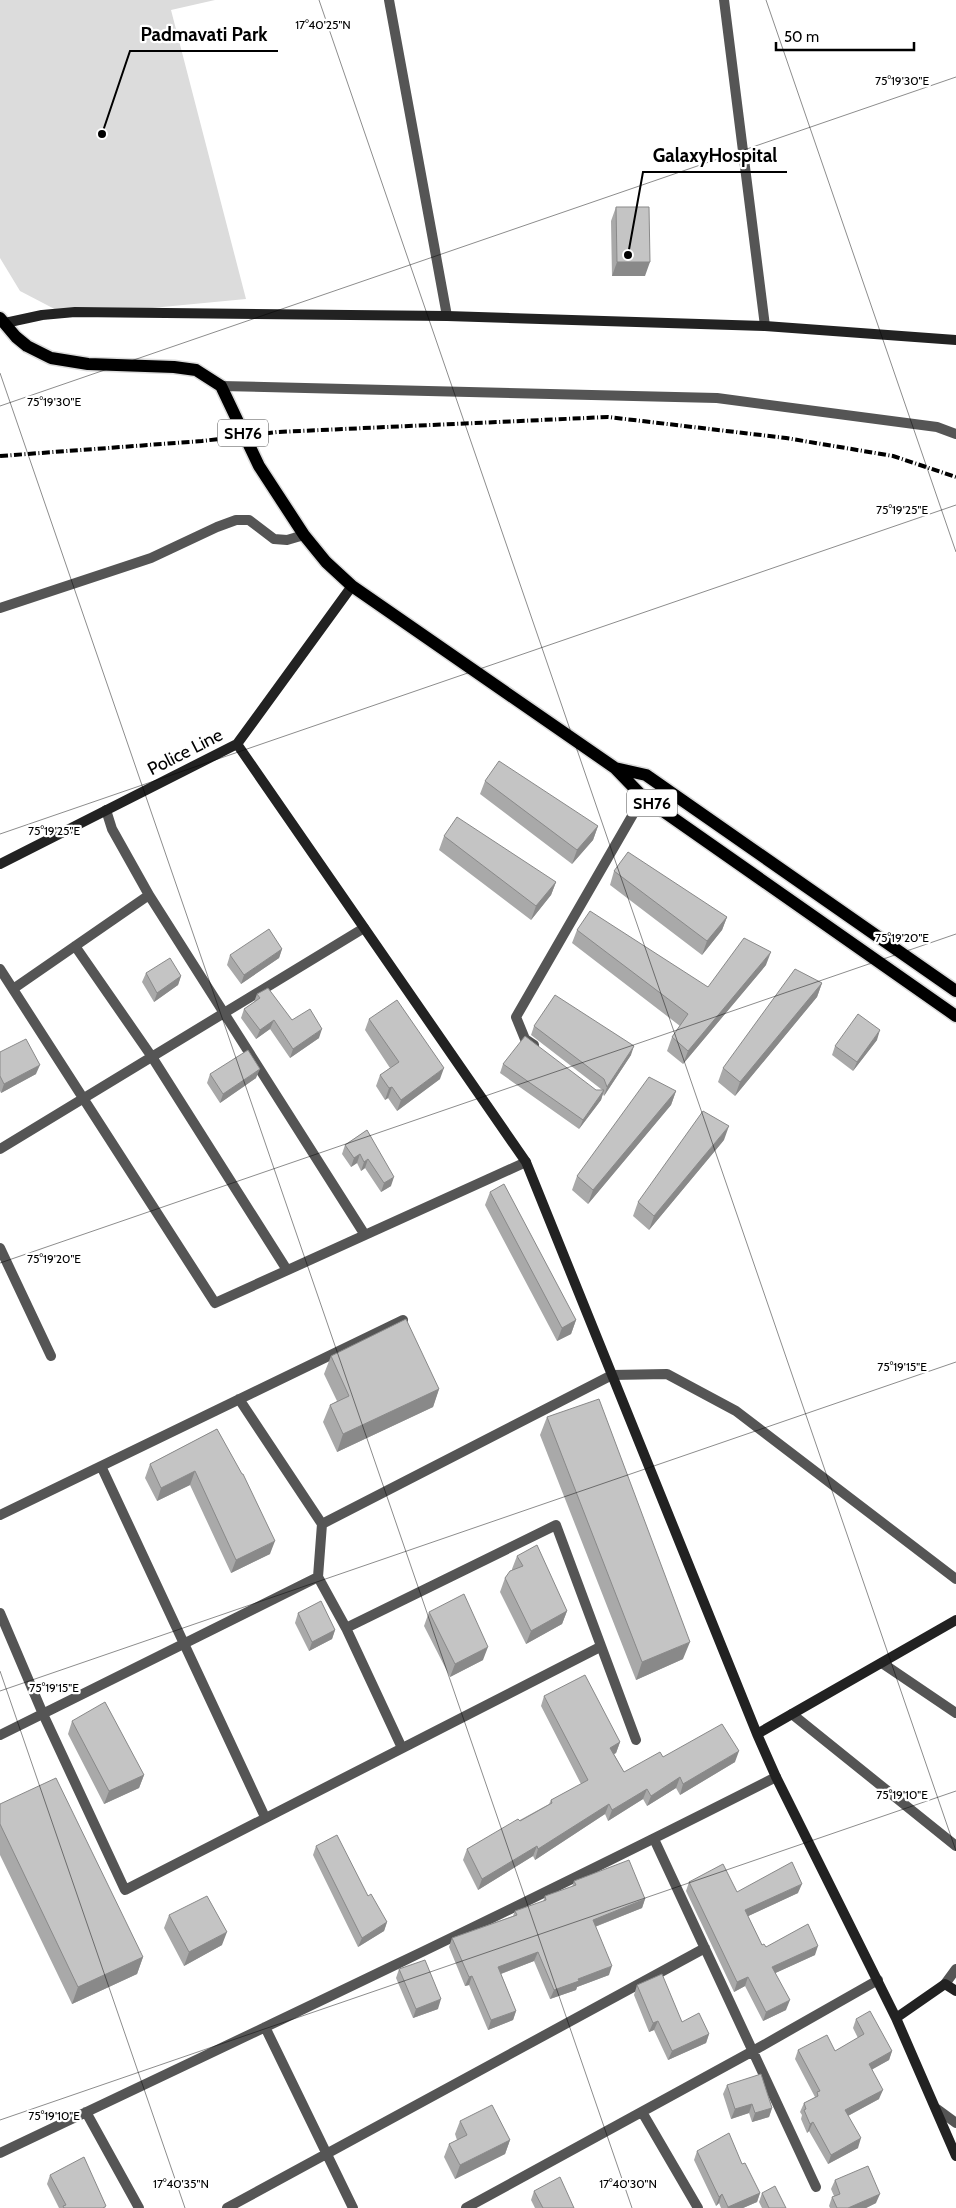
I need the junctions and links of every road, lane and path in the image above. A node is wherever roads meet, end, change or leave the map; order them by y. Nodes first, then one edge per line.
1 (389, 0) edge
2 (724, 0) edge
3 (447, 316) junction
4 (2, 320) edge
5 (765, 326) junction
6 (956, 340) edge
7 (221, 386) junction
8 (956, 434) edge
9 (304, 535) junction
10 (352, 586) junction
11 (0, 608) edge
12 (237, 744) junction
13 (615, 768) junction
14 (643, 796) junction
15 (106, 810) junction
16 (0, 864) edge
17 (149, 896) junction
18 (364, 928) junction
19 (75, 946) junction
20 (0, 969) edge
21 (13, 989) junction
22 (956, 991) edge
23 (224, 1013) junction
24 (956, 1016) edge
25 (540, 1050) edge
26 (152, 1057) junction
27 (84, 1099) junction
28 (0, 1149) edge
29 (526, 1162) junction
30 (365, 1235) junction
31 (0, 1248) edge
32 (288, 1270) junction
33 (403, 1320) edge
34 (51, 1356) dead end
35 (612, 1374) junction
36 (239, 1399) junction
37 (101, 1466) junction
38 (0, 1515) edge
39 (322, 1524) junction
40 (318, 1576) junction
41 (956, 1579) edge
42 (0, 1613) edge
43 (956, 1620) edge
44 (346, 1628) junction
45 (183, 1644) junction
46 (600, 1647) junction
47 (882, 1662) junction
48 (956, 1713) edge
49 (43, 1714) junction
50 (792, 1714) junction
51 (757, 1734) junction
52 (0, 1735) edge
53 (636, 1740) dead end
54 (402, 1748) junction
55 (776, 1777) junction
56 (265, 1817) junction
57 (654, 1839) junction
58 (956, 1846) edge
59 (705, 1948) junction
60 (956, 1969) edge
61 (878, 1980) junction
62 (945, 1984) junction
63 (956, 1991) edge
64 (896, 2018) junction
65 (265, 2028) junction
66 (753, 2052) junction
67 (937, 2109) junction
68 (86, 2112) junction
69 (642, 2112) junction
70 (956, 2122) edge
71 (0, 2153) edge
72 (326, 2153) junction
73 (956, 2156) edge
74 (816, 2186) dead end
75 (139, 2208) edge
76 (227, 2208) edge
77 (353, 2208) edge
78 (466, 2208) edge
79 (698, 2208) edge

1 - 3 street
2 - 5 street
3 - 4 street
3 - 5 street
4 - 7 main road
5 - 6 street
7 - 8 street
7 - 9 main road, SH76
9 - 10 main road, SH76
9 - 11 street
10 - 12 street, Police Line
10 - 13 main road, SH76
12 - 15 street, Police Line
12 - 18 street
13 - 14 main road, SH76
13 - 22 main road, SH76
14 - 24 main road, SH76
14 - 25 street
15 - 16 street, Police Line
15 - 17 street
17 - 19 street
17 - 23 street
18 - 23 street
18 - 29 street
19 - 21 street
19 - 26 street
20 - 21 street
21 - 27 street
23 - 26 street
23 - 30 street
26 - 27 street
26 - 32 street
27 - 28 street
27 - 32 street
29 - 30 street
29 - 35 street
30 - 32 street
31 - 34 street
33 - 36 street
35 - 39 street
35 - 41 street
35 - 51 street
36 - 37 street
36 - 39 street
37 - 38 street
37 - 45 street
39 - 40 street
40 - 44 street
40 - 45 street
42 - 49 street
43 - 47 street
44 - 46 street
44 - 54 street
45 - 49 street
45 - 56 street
46 - 53 street
46 - 54 street
47 - 48 street
47 - 50 street
49 - 52 street
49 - 56 street
50 - 51 street
50 - 58 street
51 - 55 street
54 - 56 street
55 - 57 street
55 - 61 street
57 - 59 street
57 - 65 street
59 - 66 street
59 - 72 street
60 - 62 street
61 - 64 street
61 - 66 street
62 - 63 street
62 - 64 street
64 - 67 street
65 - 68 street
65 - 72 street
66 - 69 street
66 - 74 street
67 - 70 street
67 - 73 street
68 - 71 street
68 - 75 street
69 - 78 street
69 - 79 street
72 - 76 street
72 - 77 street

